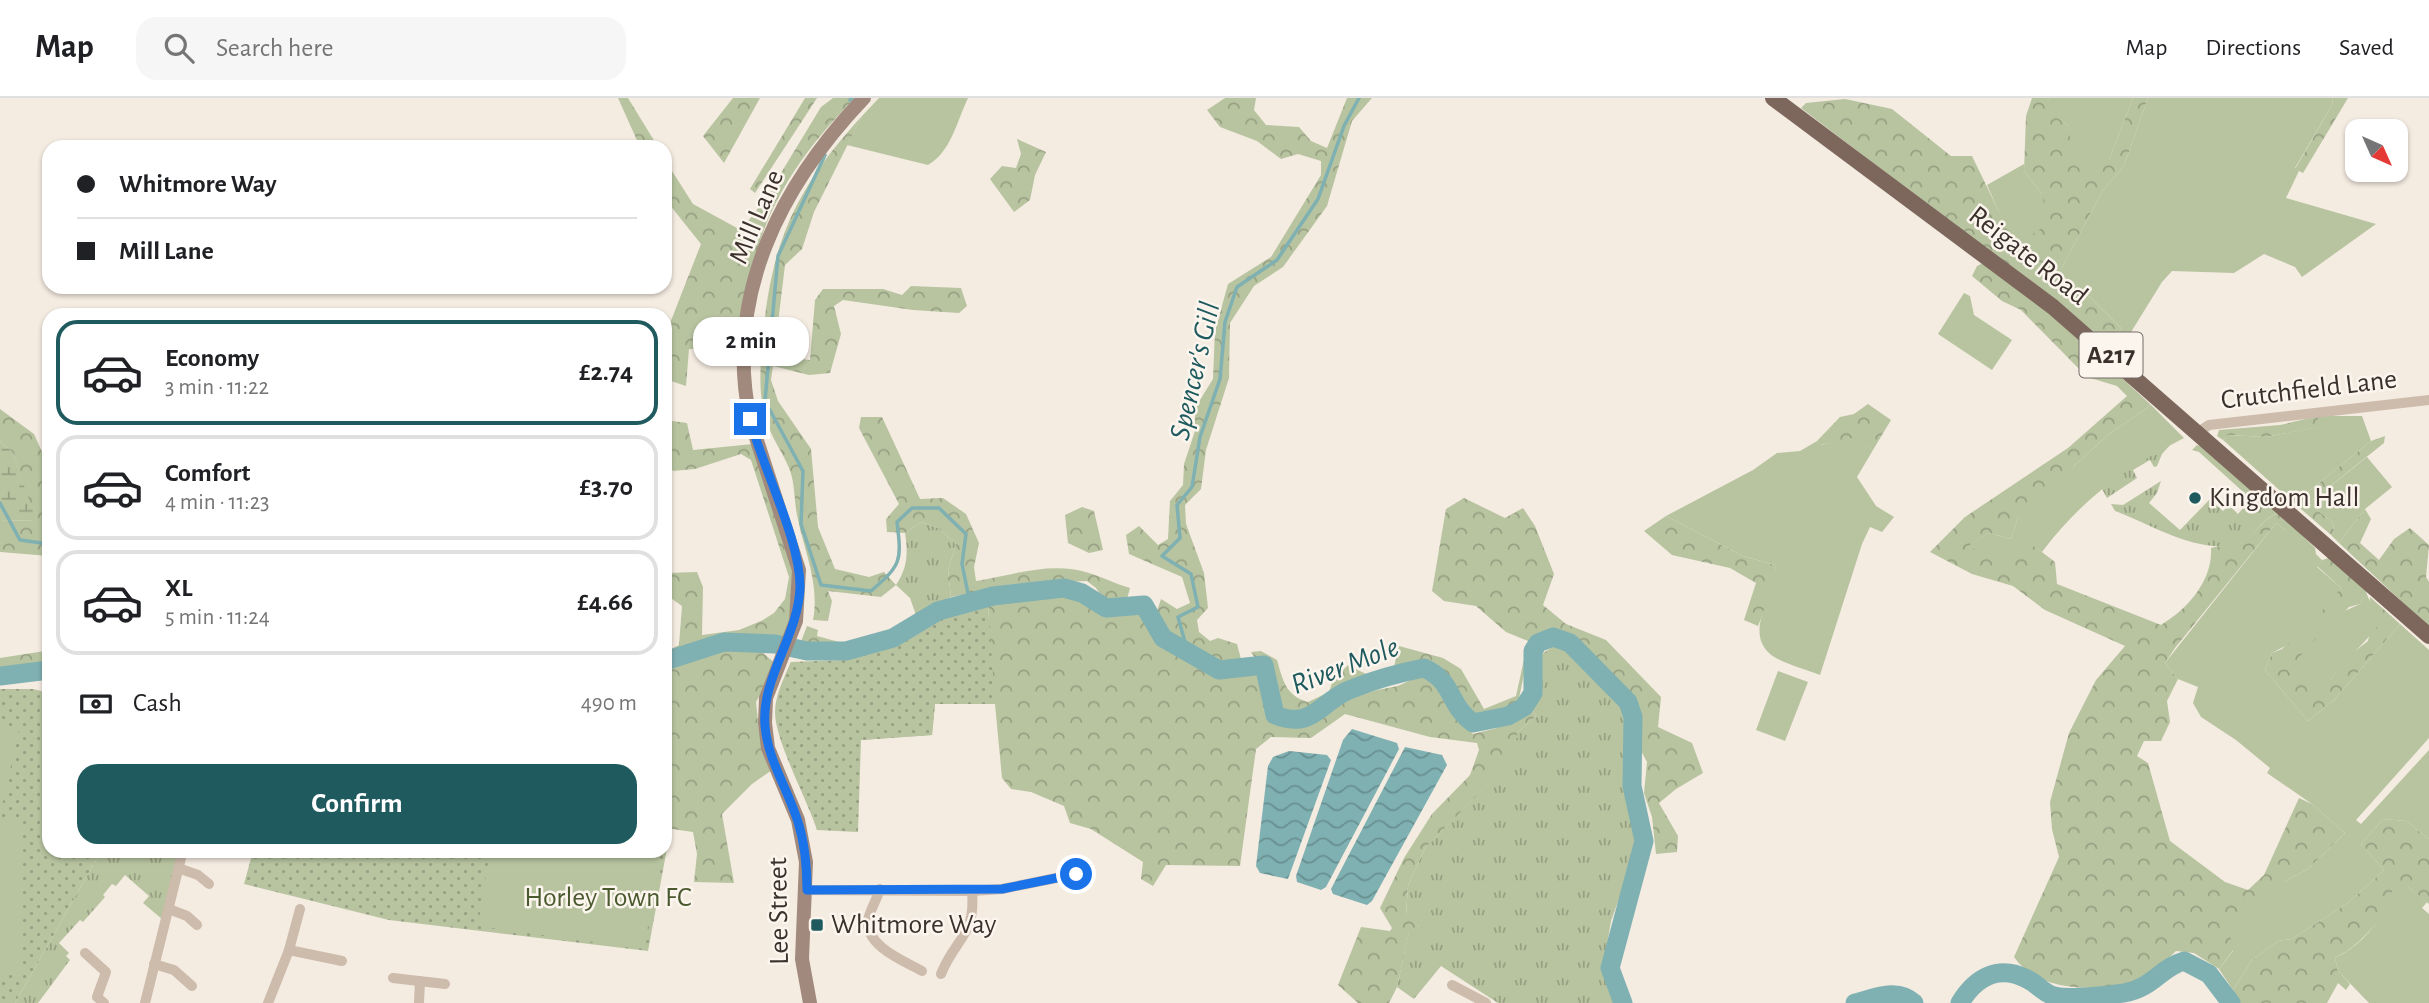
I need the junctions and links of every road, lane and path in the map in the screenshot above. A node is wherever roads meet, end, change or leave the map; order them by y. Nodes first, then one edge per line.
1 (864, 98) edge
2 (1773, 98) edge
3 (2429, 400) edge
4 (2197, 433) junction
5 (2429, 636) edge
6 (766, 698) joint
7 (182, 858) edge
8 (181, 869) junction
9 (1076, 874) dead end
10 (209, 884) dead end
11 (880, 889) junction
12 (807, 890) junction
13 (972, 891) junction
14 (169, 909) junction
15 (299, 909) dead end
16 (197, 925) dead end
17 (289, 950) junction
18 (85, 953) dead end
19 (342, 961) dead end
20 (154, 964) junction
21 (922, 971) dead end
22 (941, 974) dead end
23 (393, 978) dead end
24 (420, 981) junction
25 (445, 984) dead end
26 (1452, 985) dead end
27 (192, 986) dead end
28 (104, 1003) edge
29 (145, 1003) edge
30 (268, 1003) edge
31 (419, 1003) edge
32 (810, 1003) edge
33 (1486, 1003) edge

1 - 6 street, Mill Lane
2 - 4 main road, Reigate Road / A217
3 - 4 street, Crutchfield Lane
4 - 5 main road, Reigate Road / A217
6 - 12 street, Lee Street
7 - 8 street
8 - 10 street
8 - 14 street
9 - 13 street
11 - 12 street
11 - 13 street
11 - 21 street
12 - 32 street, Lee Street
13 - 22 street
14 - 16 street
14 - 20 street
15 - 17 street
17 - 19 street
17 - 30 street
18 - 28 street
20 - 27 street
20 - 29 street
23 - 24 street
24 - 25 street
24 - 31 street
26 - 33 street

